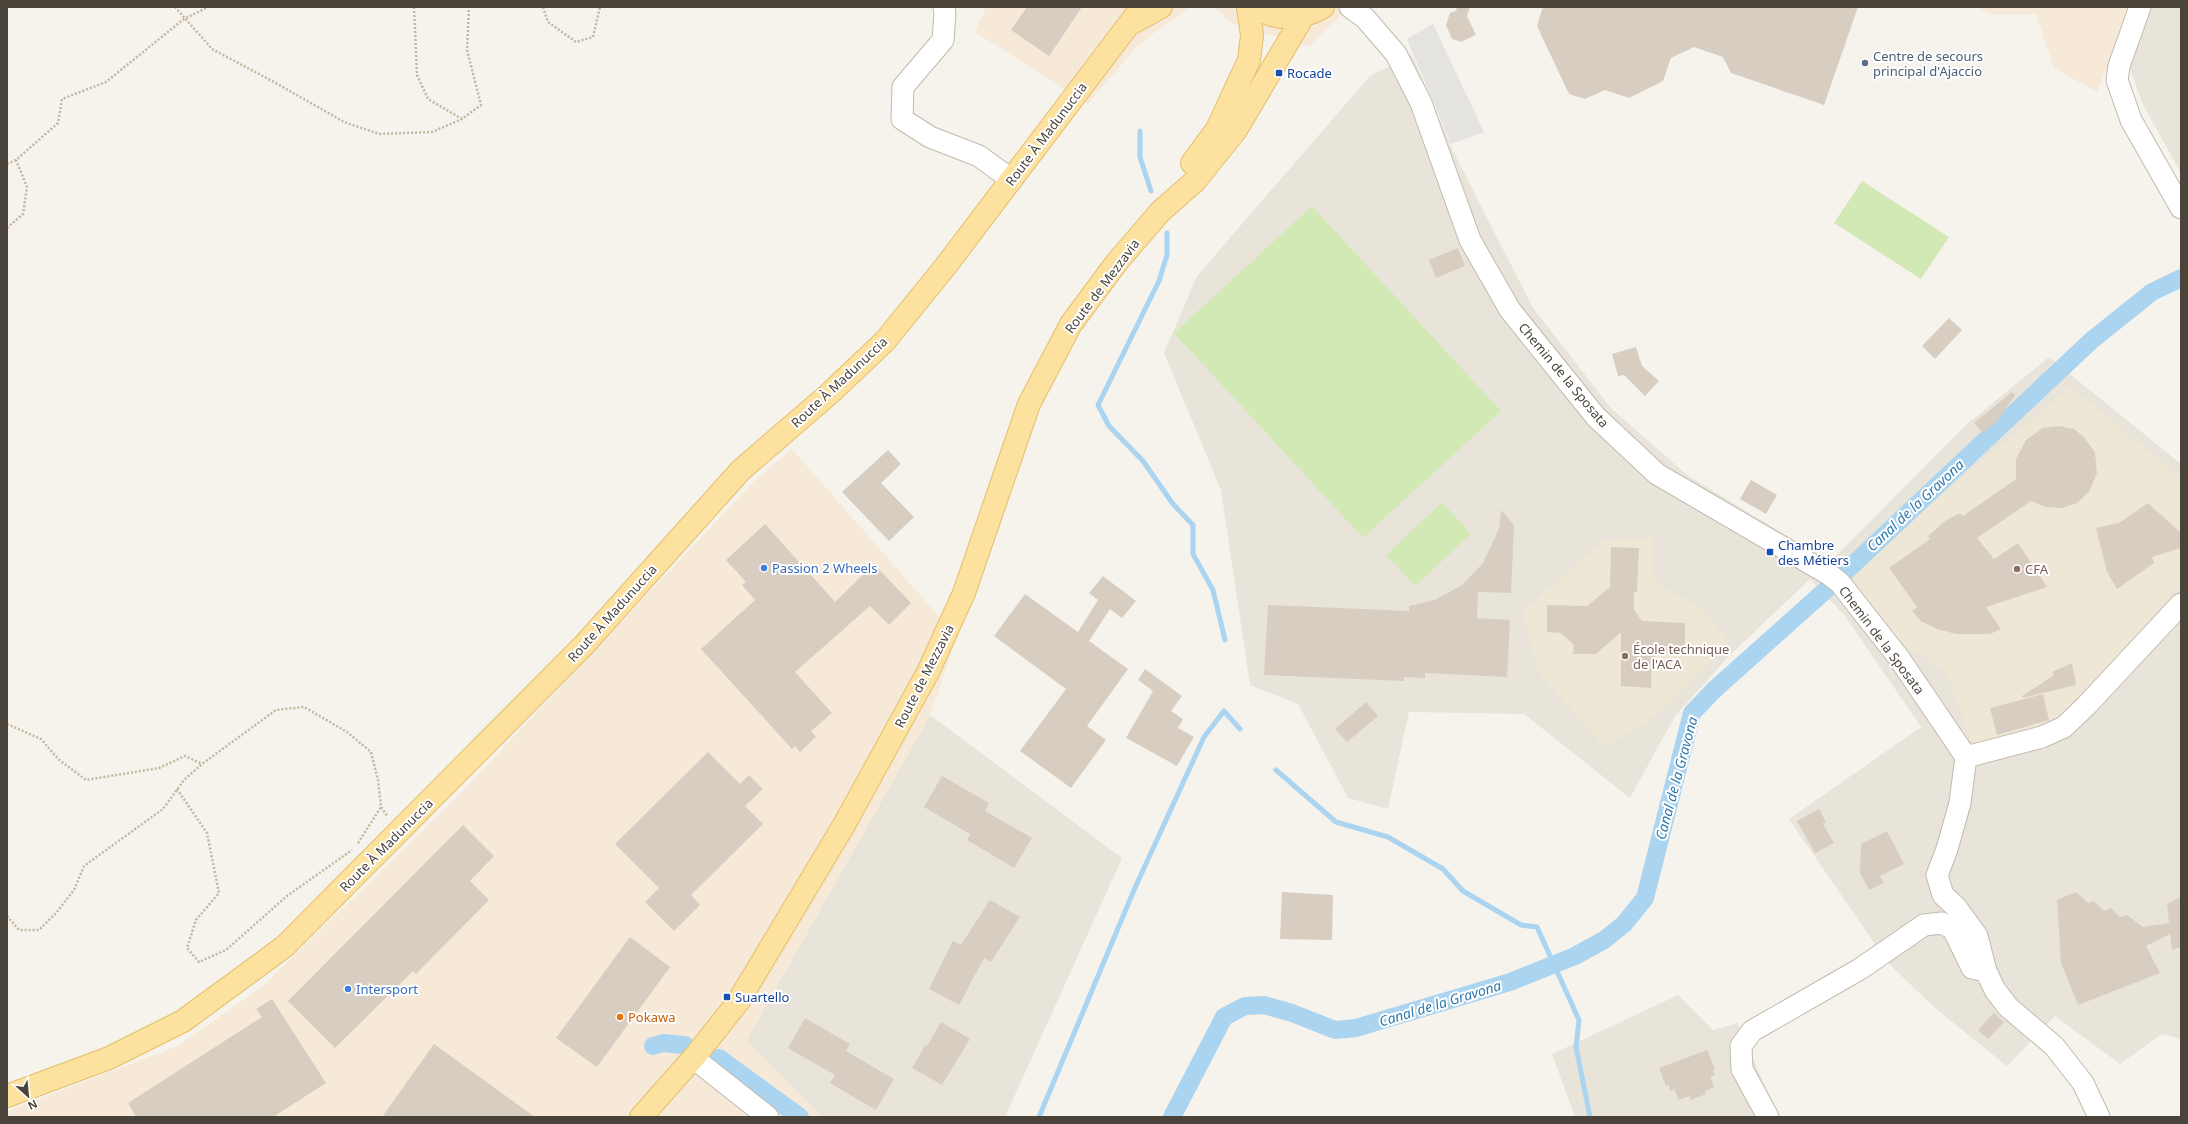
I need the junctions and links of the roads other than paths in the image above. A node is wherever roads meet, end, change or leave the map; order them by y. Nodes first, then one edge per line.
1 (944, 7) edge
2 (1142, 7) edge
3 (1160, 7) edge
4 (1248, 7) edge
5 (1255, 7) edge
6 (1350, 7) edge
7 (2140, 7) edge
8 (1313, 11) edge
9 (1129, 24) junction
10 (1012, 180) junction
11 (2181, 208) edge
12 (1160, 212) junction
13 (2181, 604) edge
14 (1966, 757) junction
15 (1986, 971) junction
16 (696, 1055) junction
17 (7, 1096) edge
18 (641, 1117) edge
19 (768, 1117) edge
20 (1768, 1117) edge
21 (2099, 1117) edge

1 - 10 street
2 - 9 main road, Route À Madunuccia
3 - 9 main road, Route À Madunuccia
4 - 12 main road, Route de Mezzavia
5 - 8 main road
6 - 14 street, Chemin de la Sposata
7 - 11 street
8 - 12 main road, Route de Mezzavia
9 - 10 main road, Route À Madunuccia
10 - 17 main road, Route À Madunuccia
12 - 16 main road, Route de Mezzavia
13 - 14 street
14 - 15 street
15 - 20 street
15 - 21 street
16 - 18 main road, Route de Mezzavia
16 - 19 street

